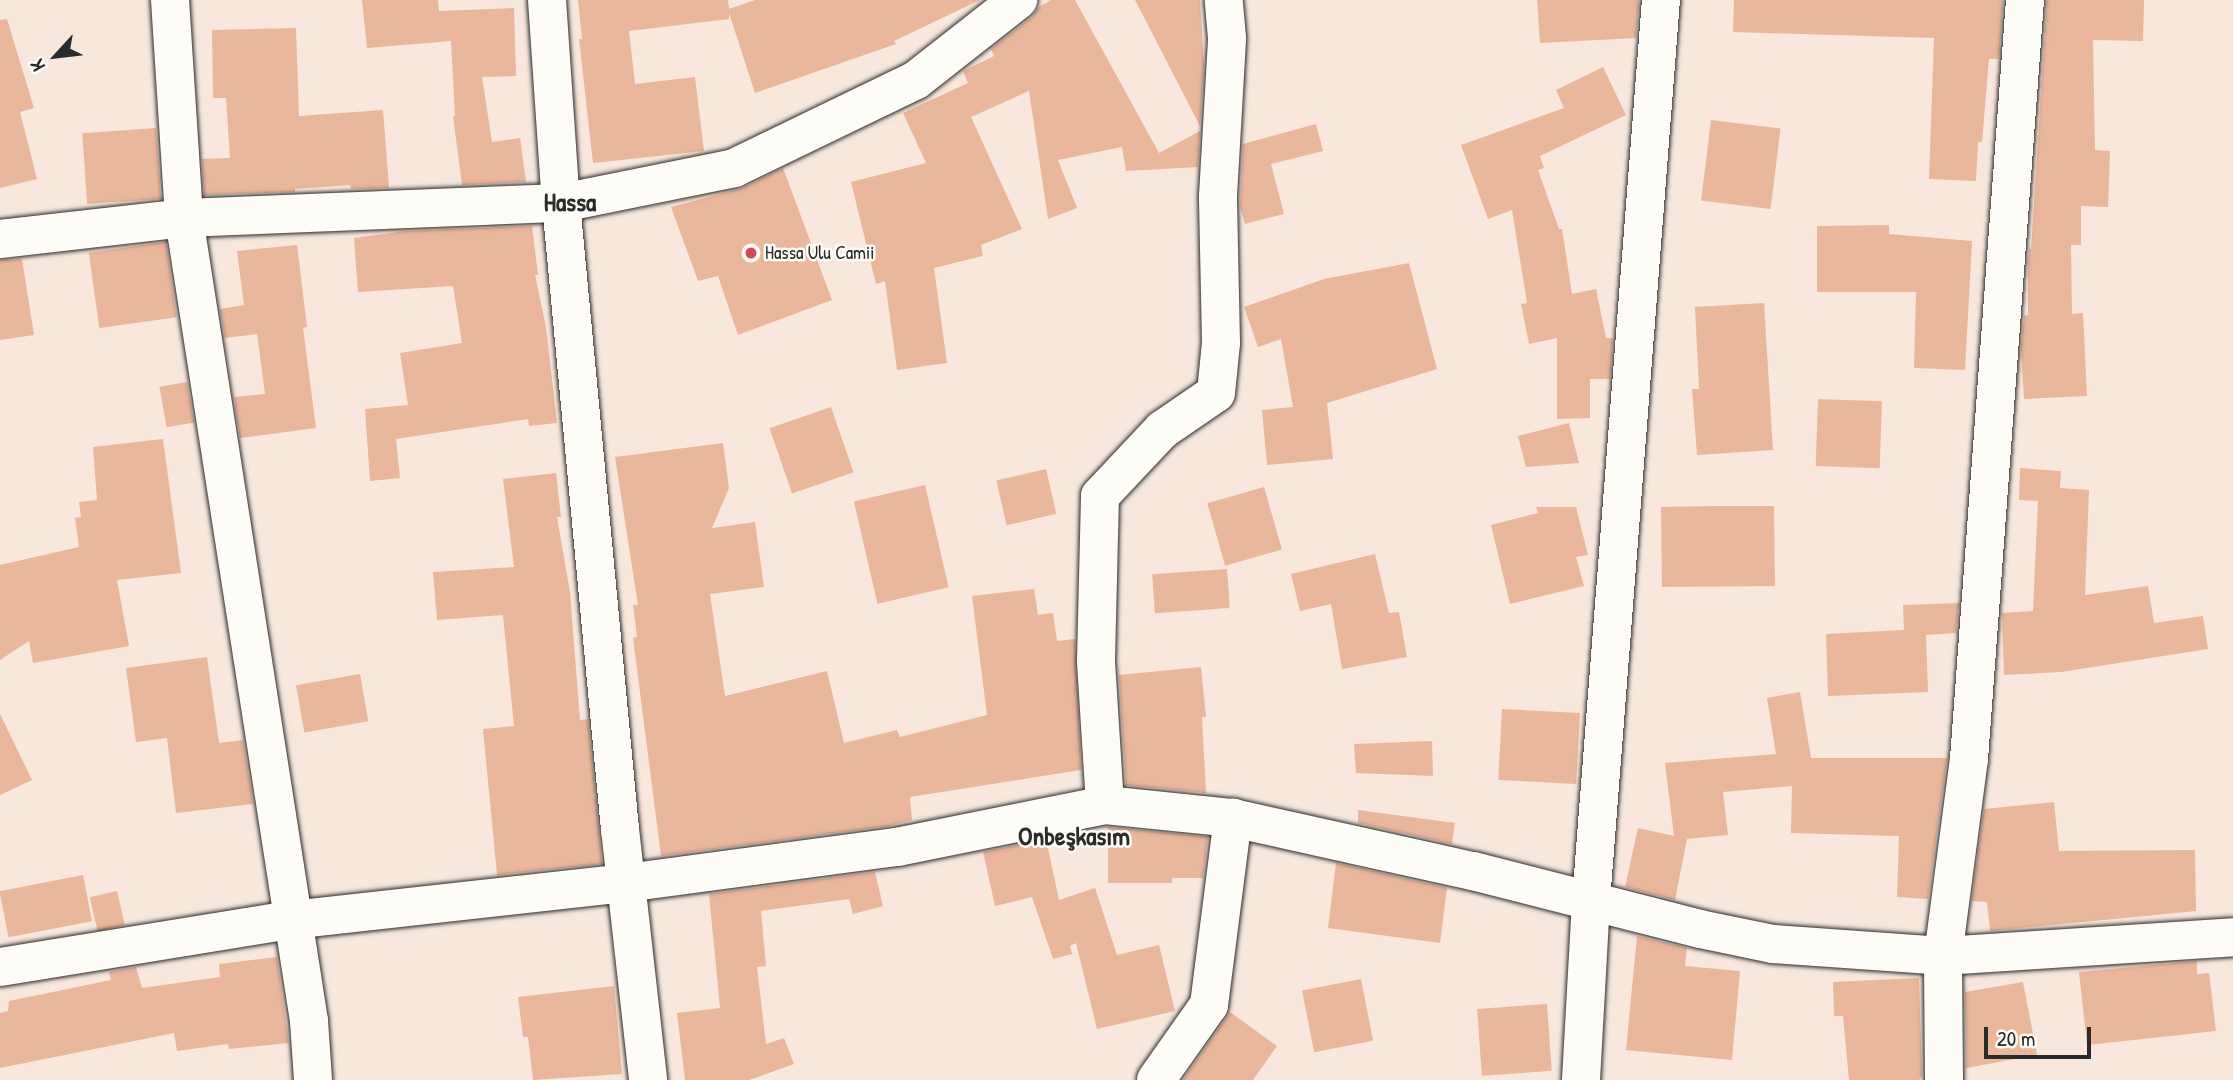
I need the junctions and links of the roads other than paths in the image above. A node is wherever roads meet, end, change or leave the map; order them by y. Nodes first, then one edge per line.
1 (170, 0) edge
2 (547, 0) edge
3 (1018, 0) edge
4 (1224, 0) edge
5 (1661, 0) edge
6 (2025, 0) edge
7 (561, 203) junction
8 (184, 218) junction
9 (0, 239) edge
10 (1105, 805) junction
11 (1233, 818) junction
12 (626, 883) junction
13 (1591, 901) junction
14 (291, 920) junction
15 (2233, 937) edge
16 (1944, 956) junction
17 (0, 967) edge
18 (313, 1080) edge
19 (648, 1080) edge
20 (1156, 1080) edge
21 (1581, 1080) edge
22 (1944, 1080) edge

1 - 8 street
2 - 7 street
3 - 7 street
4 - 10 street
5 - 13 street
6 - 16 street
7 - 8 street
7 - 12 street
8 - 9 street
8 - 14 street
10 - 11 street
10 - 12 street
11 - 13 street
11 - 20 street
12 - 14 street
12 - 19 street
13 - 16 street
13 - 21 street
14 - 17 street
14 - 18 street
15 - 16 street
16 - 22 street

